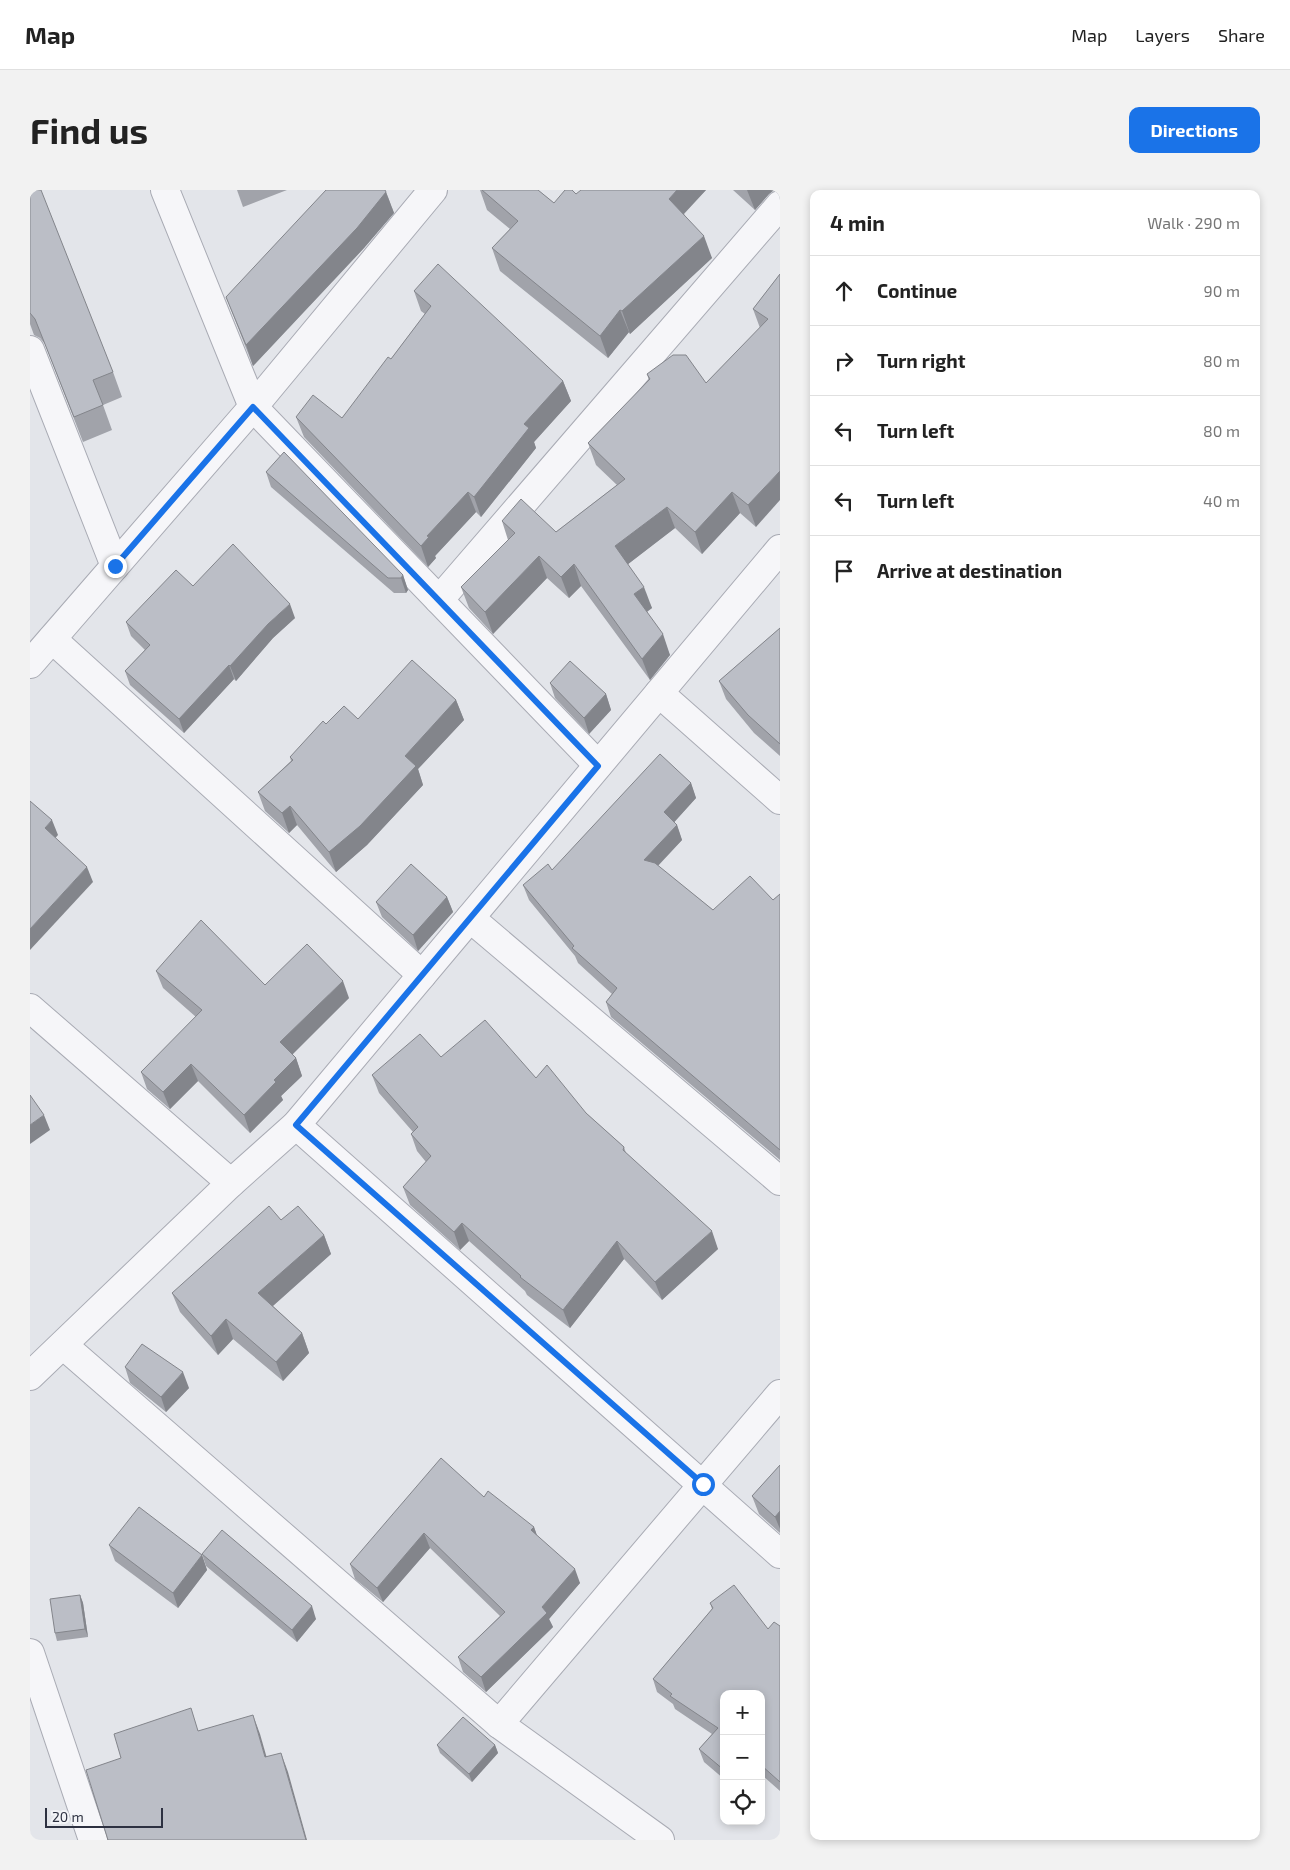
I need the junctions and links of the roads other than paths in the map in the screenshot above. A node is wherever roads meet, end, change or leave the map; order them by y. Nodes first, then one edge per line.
1 (164, 190) edge
2 (433, 190) edge
3 (780, 205) edge
4 (32, 360) edge
5 (253, 407) junction
6 (780, 549) edge
7 (115, 566) junction
8 (439, 600) junction
9 (52, 639) junction
10 (30, 664) edge
11 (659, 693) junction
12 (598, 766) junction
13 (780, 800) edge
14 (470, 918) junction
15 (422, 975) junction
16 (30, 1008) edge
17 (296, 1125) junction
18 (780, 1181) edge
19 (231, 1183) junction
20 (63, 1345) junction
21 (30, 1376) edge
22 (780, 1394) edge
23 (703, 1484) junction
24 (780, 1554) edge
25 (30, 1653) edge
26 (499, 1724) junction
27 (93, 1840) edge
28 (660, 1840) edge

1 - 5 street
2 - 5 street
3 - 8 street
4 - 7 street
5 - 7 street
5 - 8 street
6 - 11 street
7 - 9 street
8 - 12 street
9 - 10 street
9 - 15 street
11 - 12 street
11 - 13 street
12 - 14 street
14 - 15 street
14 - 18 street
15 - 17 street
16 - 19 street
17 - 19 street
17 - 23 street
19 - 20 street
20 - 21 street
20 - 26 street
22 - 23 street
23 - 24 street
23 - 26 street
25 - 27 street
26 - 28 street

